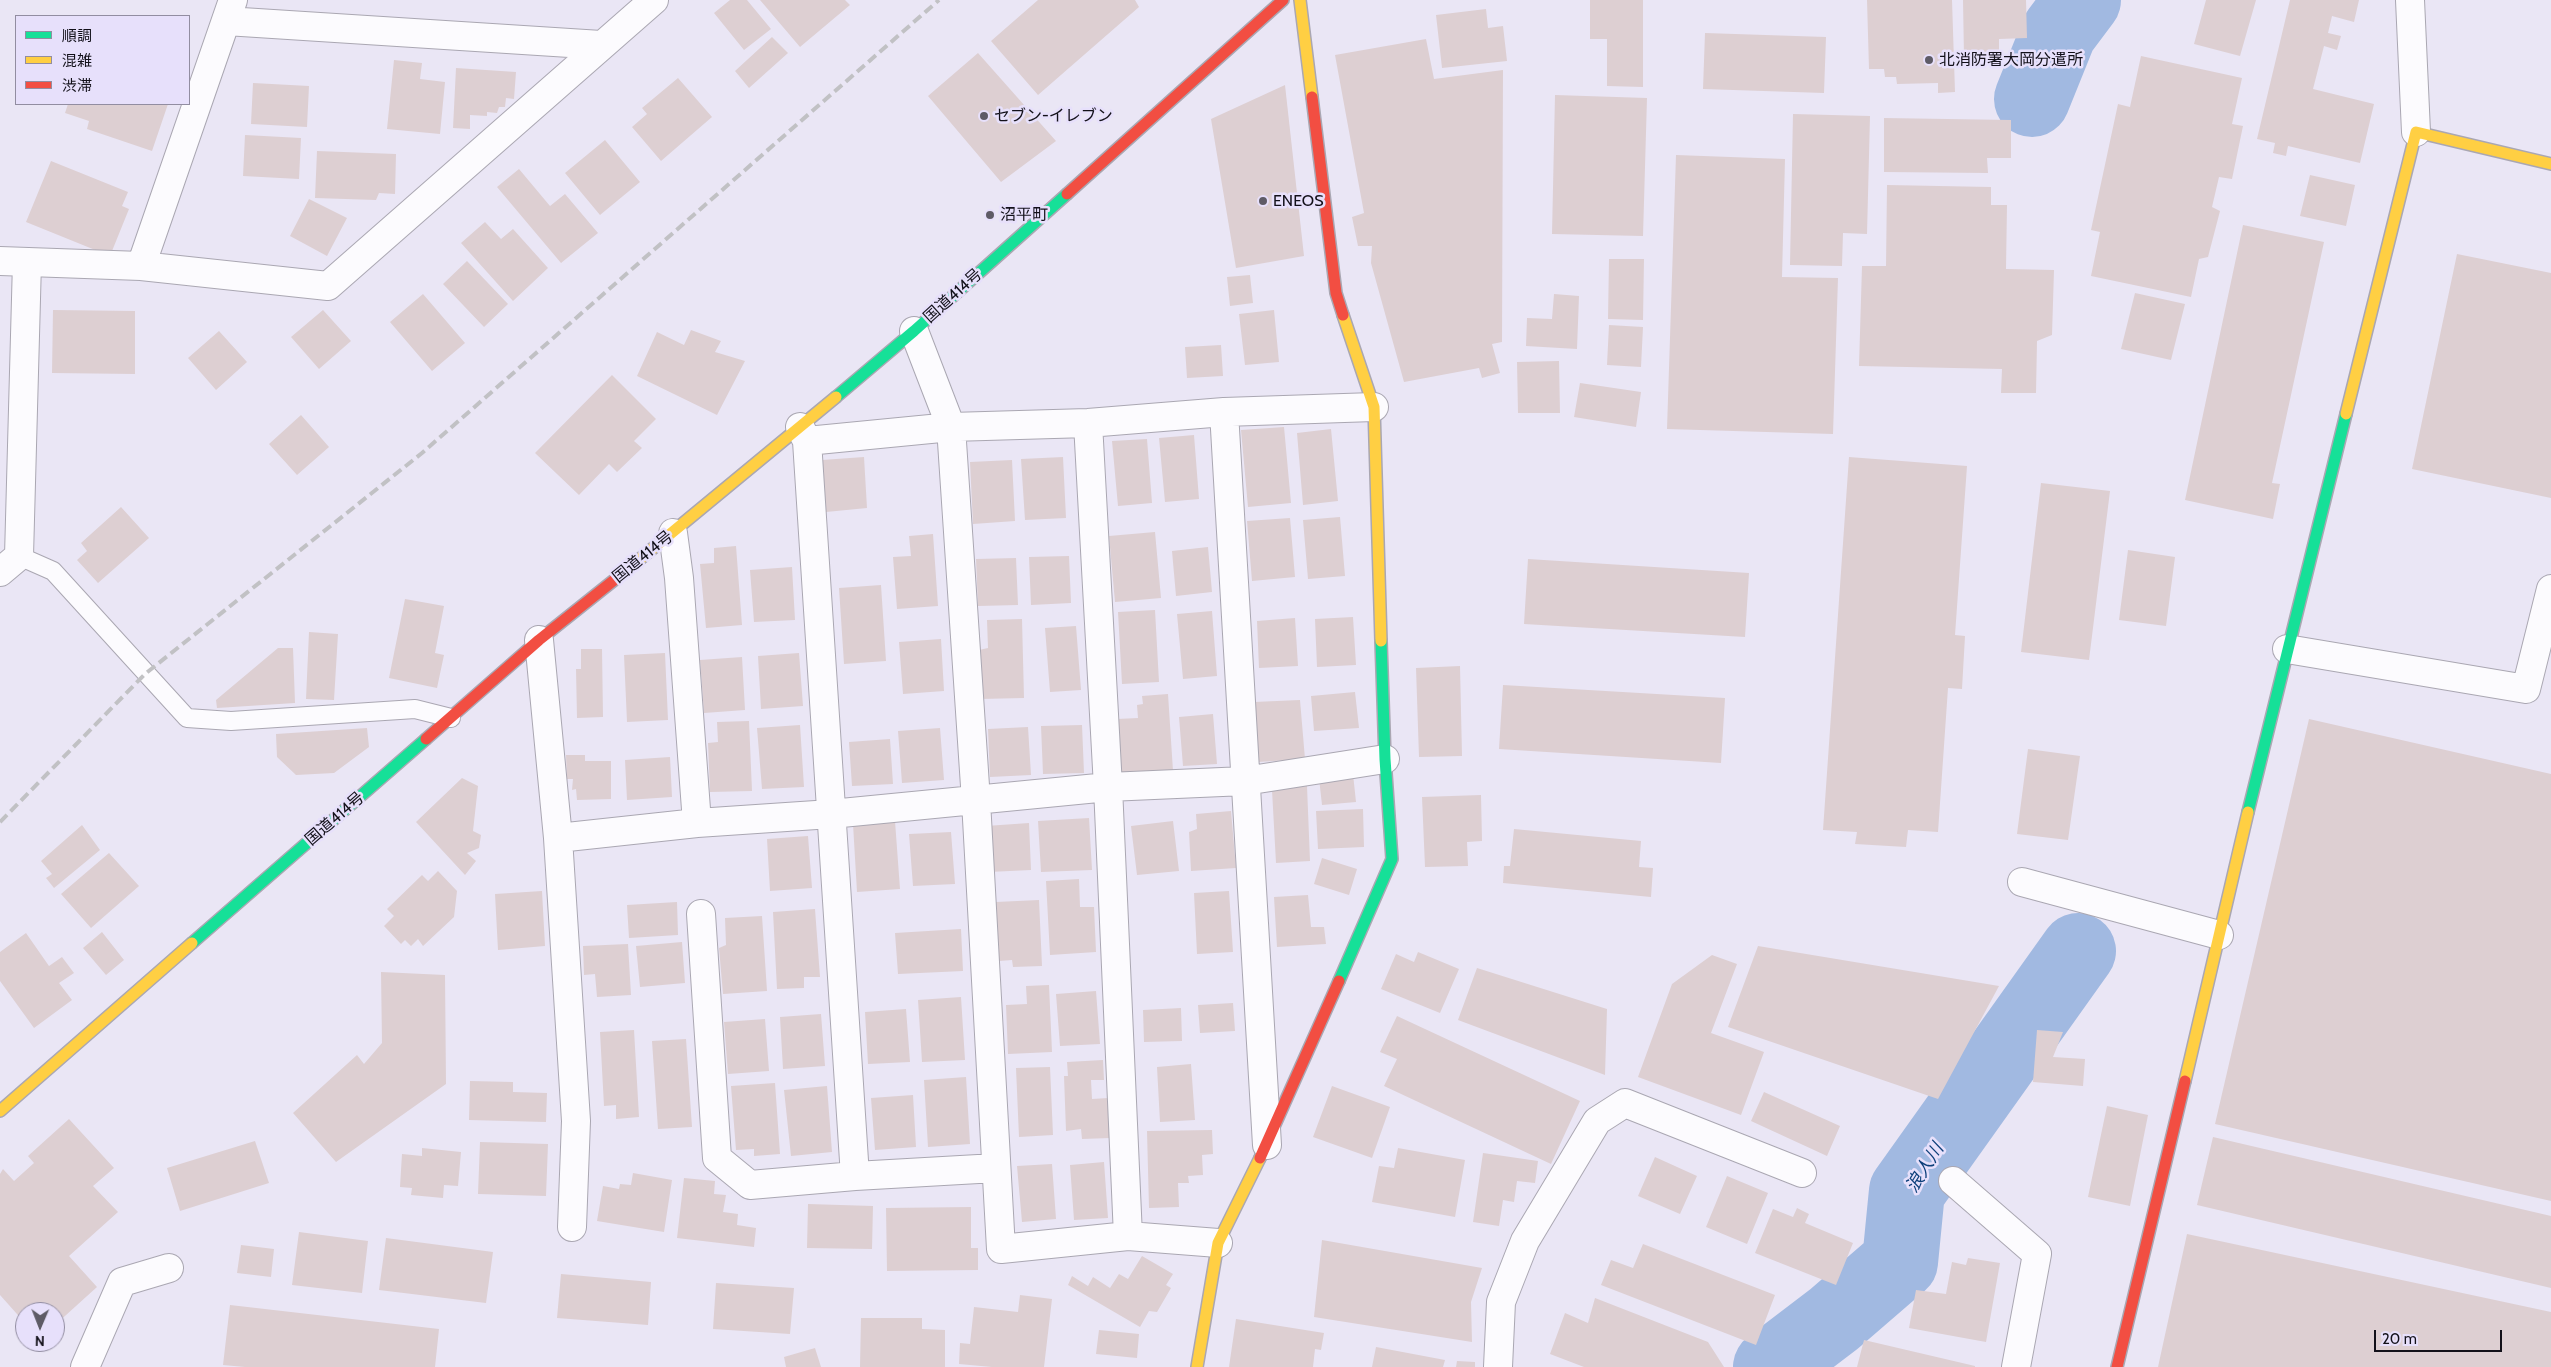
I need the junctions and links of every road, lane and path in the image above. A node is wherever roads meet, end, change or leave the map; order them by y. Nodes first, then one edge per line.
1 (654, 0) edge
2 (1283, 0) edge
3 (1300, 0) edge
4 (2410, 0) edge
5 (230, 11) edge
6 (601, 46) junction
7 (2416, 132) junction
8 (2551, 164) edge
9 (0, 260) edge
10 (27, 262) junction
11 (140, 266) junction
12 (914, 331) junction
13 (1374, 407) junction
14 (1224, 412) junction
15 (1088, 423) junction
16 (951, 427) junction
17 (804, 434) junction
18 (673, 533) junction
19 (9, 564) edge
20 (2551, 589) edge
21 (539, 640) junction
22 (2287, 649) junction
23 (451, 718) junction
24 (1385, 759) junction
25 (1245, 781) junction
26 (1108, 787) junction
27 (976, 801) junction
28 (831, 814) junction
29 (697, 823) junction
30 (558, 838) junction
31 (2022, 882) dead end
32 (701, 914) dead end
33 (2219, 935) junction
34 (0, 1111) edge
35 (1267, 1146) junction
36 (996, 1168) junction
37 (1802, 1173) dead end
38 (855, 1176) junction
39 (1953, 1181) dead end
40 (572, 1226) dead end
41 (1128, 1236) junction
42 (1218, 1243) junction
43 (169, 1268) dead end
44 (85, 1367) edge
45 (1197, 1367) edge
46 (1498, 1367) edge
47 (2016, 1367) edge
48 (2117, 1367) edge

1 - 6 street
2 - 12 main road, 国道414号
3 - 13 main road
4 - 7 street
5 - 6 street
5 - 11 street
6 - 11 street
7 - 8 main road
7 - 22 main road
9 - 10 street
10 - 11 street
10 - 19 street
12 - 16 street
12 - 17 main road, 国道414号
13 - 14 street
13 - 24 main road
14 - 15 street
14 - 25 street
15 - 16 street
15 - 26 street
16 - 17 street
16 - 27 street
17 - 18 main road, 国道414号
17 - 28 street
18 - 21 main road, 国道414号
18 - 29 street
19 - 23 lane
20 - 22 street
21 - 23 main road, 国道414号
21 - 30 street
22 - 33 main road
23 - 34 main road, 国道414号
24 - 25 street
24 - 35 main road
25 - 26 street
25 - 35 street
26 - 27 street
26 - 41 street
27 - 28 street
27 - 36 street
28 - 29 street
28 - 38 street
29 - 30 street
30 - 40 street
31 - 33 street
32 - 38 street
33 - 48 main road
35 - 42 main road
36 - 38 street
36 - 41 street
37 - 46 street
39 - 47 street
41 - 42 street
42 - 45 main road
43 - 44 street

